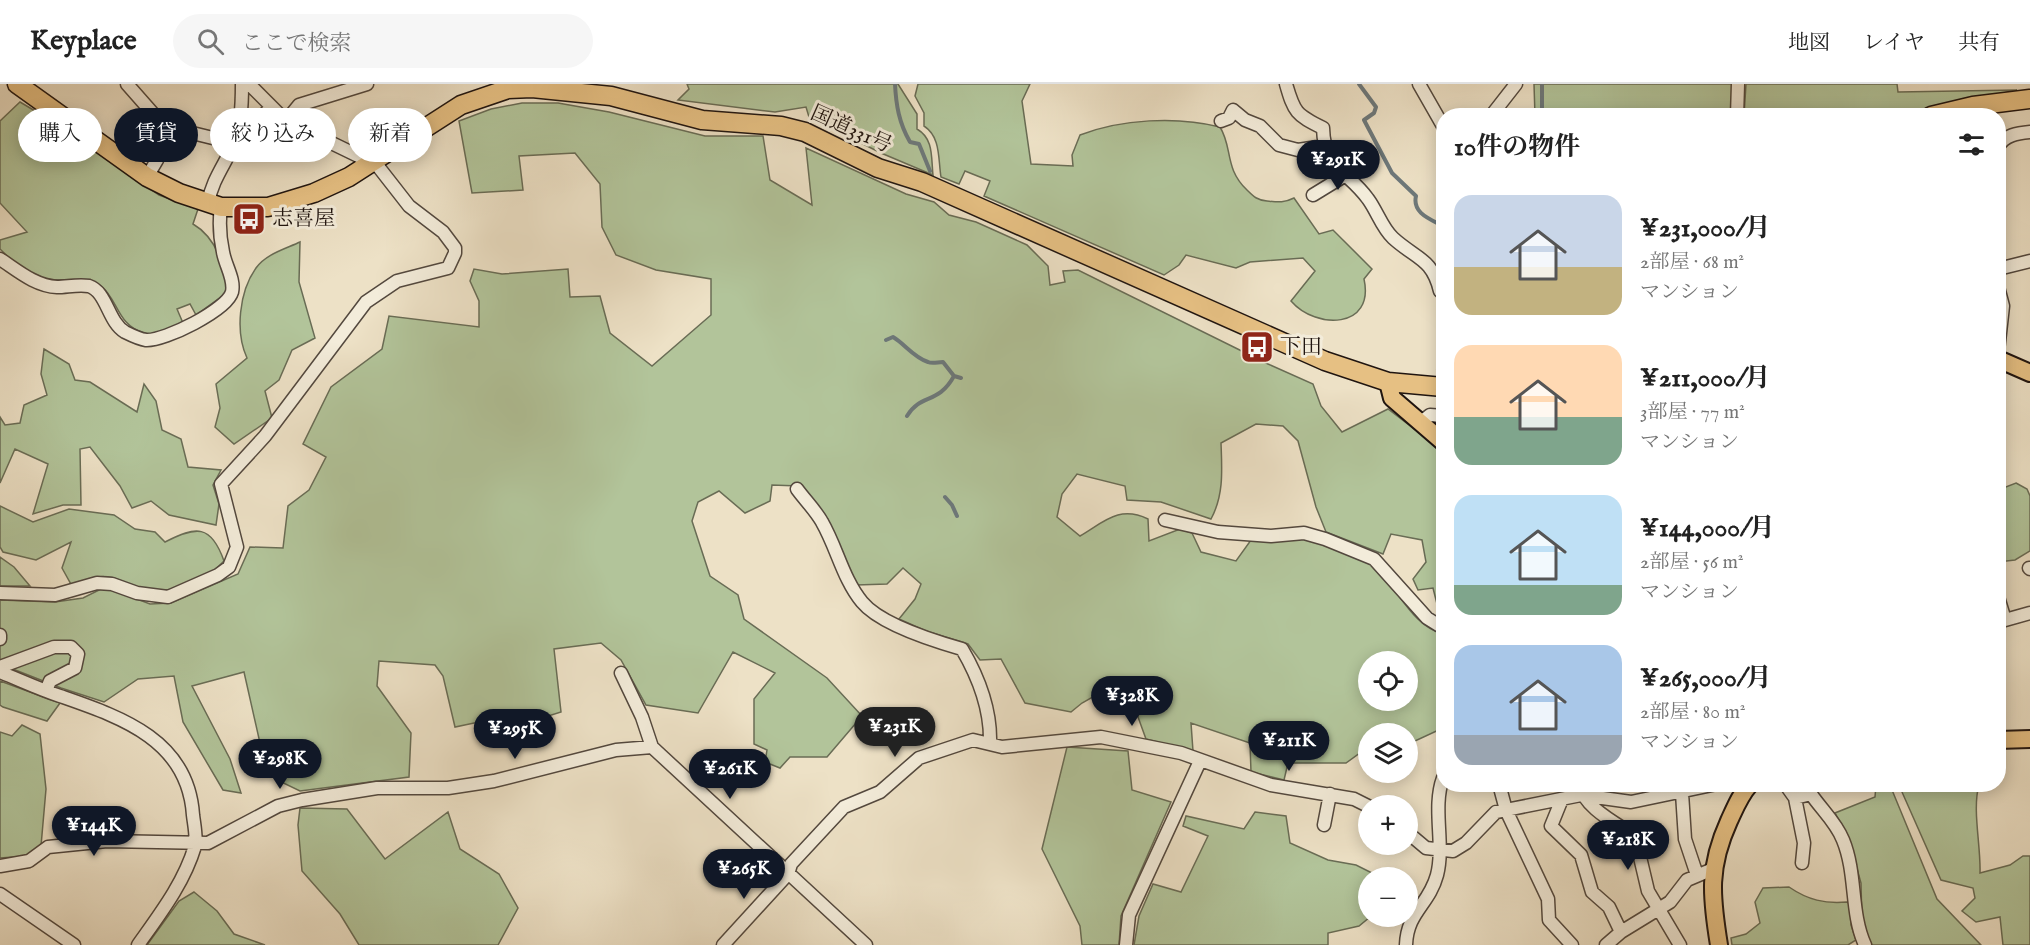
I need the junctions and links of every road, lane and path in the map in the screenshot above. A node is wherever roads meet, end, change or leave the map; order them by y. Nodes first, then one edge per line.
1 (17, 84) edge
2 (127, 84) edge
3 (242, 84) edge
4 (249, 84) edge
5 (367, 84) edge
6 (1286, 84) edge
7 (1419, 84) edge
8 (1516, 84) edge
9 (1738, 84) edge
10 (532, 86) edge
11 (2030, 99) edge
12 (148, 108) edge
13 (242, 108) edge
14 (271, 108) edge
15 (297, 108) edge
16 (1497, 108) edge
17 (1737, 108) edge
18 (1967, 108) edge
19 (1436, 114) edge
20 (1221, 122) dead end
21 (432, 123) edge
22 (2030, 132) edge
23 (2006, 138) edge
24 (1323, 146) junction
25 (156, 162) edge
26 (223, 162) edge
27 (371, 162) joint
28 (1344, 176) junction
29 (147, 177) junction
30 (1313, 195) dead end
31 (214, 205) junction
32 (2030, 261) edge
33 (1, 262) edge
34 (2006, 267) edge
35 (1436, 269) edge
36 (2006, 363) edge
37 (2030, 373) edge
38 (1388, 382) junction
39 (1436, 387) edge
40 (1436, 416) edge
41 (1421, 422) junction
42 (1436, 435) edge
43 (796, 489) dead end
44 (1165, 520) dead end
45 (0, 593) edge
46 (2030, 613) edge
47 (2006, 620) edge
48 (1436, 624) edge
49 (0, 667) edge
50 (0, 672) edge
51 (621, 674) dead end
52 (46, 691) junction
53 (2006, 740) edge
54 (2030, 740) edge
55 (990, 743) junction
56 (652, 747) junction
57 (1200, 760) junction
58 (1442, 792) edge
59 (1501, 792) edge
60 (1576, 792) edge
61 (1582, 792) edge
62 (1588, 792) edge
63 (1667, 792) edge
64 (1678, 792) edge
65 (1743, 792) edge
66 (1791, 792) edge
67 (1330, 794) junction
68 (1795, 798) junction
69 (1562, 799) junction
70 (1358, 803) edge
71 (1506, 810) junction
72 (1324, 825) dead end
73 (1418, 841) edge
74 (195, 845) junction
75 (1438, 851) junction
76 (1802, 863) dead end
77 (0, 866) edge
78 (1705, 872) junction
79 (788, 874) junction
80 (0, 894) edge
81 (1659, 909) junction
82 (1621, 932) junction
83 (74, 945) edge
84 (138, 945) edge
85 (723, 945) edge
86 (866, 945) edge
87 (1126, 945) edge
88 (1406, 945) edge
89 (1572, 945) edge
90 (1605, 945) edge
91 (1680, 945) edge
92 (1719, 945) edge
93 (1864, 945) edge

1 - 29 highway, 国道331号
2 - 12 street
3 - 13 street
4 - 14 street
5 - 15 street
6 - 24 street
7 - 19 street
8 - 16 street
9 - 17 street
10 - 21 highway, 国道331号
10 - 38 highway, 国道331号
11 - 18 highway
20 - 24 street
22 - 23 street
24 - 28 street
25 - 29 street
26 - 31 street
27 - 31 highway, 国道331号
27 - 45 street
28 - 30 street
28 - 35 street
29 - 31 highway, 国道331号
31 - 33 street
32 - 34 street
36 - 37 main road
38 - 39 highway, 国道331号
38 - 41 main road
40 - 41 street
41 - 42 main road
43 - 55 street
44 - 48 street
46 - 47 street
49 - 52 street
50 - 52 street
51 - 56 street
52 - 74 street
53 - 54 main road
55 - 57 street
55 - 79 street
56 - 74 street
56 - 79 street
57 - 67 street
57 - 87 street
58 - 75 street
59 - 71 street
60 - 69 street
61 - 81 street
62 - 63 street
64 - 78 street
65 - 78 main road
66 - 68 street
67 - 70 street
67 - 72 street
68 - 76 street
68 - 93 street
69 - 71 street
69 - 82 street
71 - 75 street
71 - 89 street
73 - 75 street
74 - 77 street
74 - 84 street
75 - 88 street
78 - 81 street
78 - 92 main road
79 - 85 street
79 - 86 street
80 - 83 street
81 - 82 street
81 - 91 street
82 - 90 street

